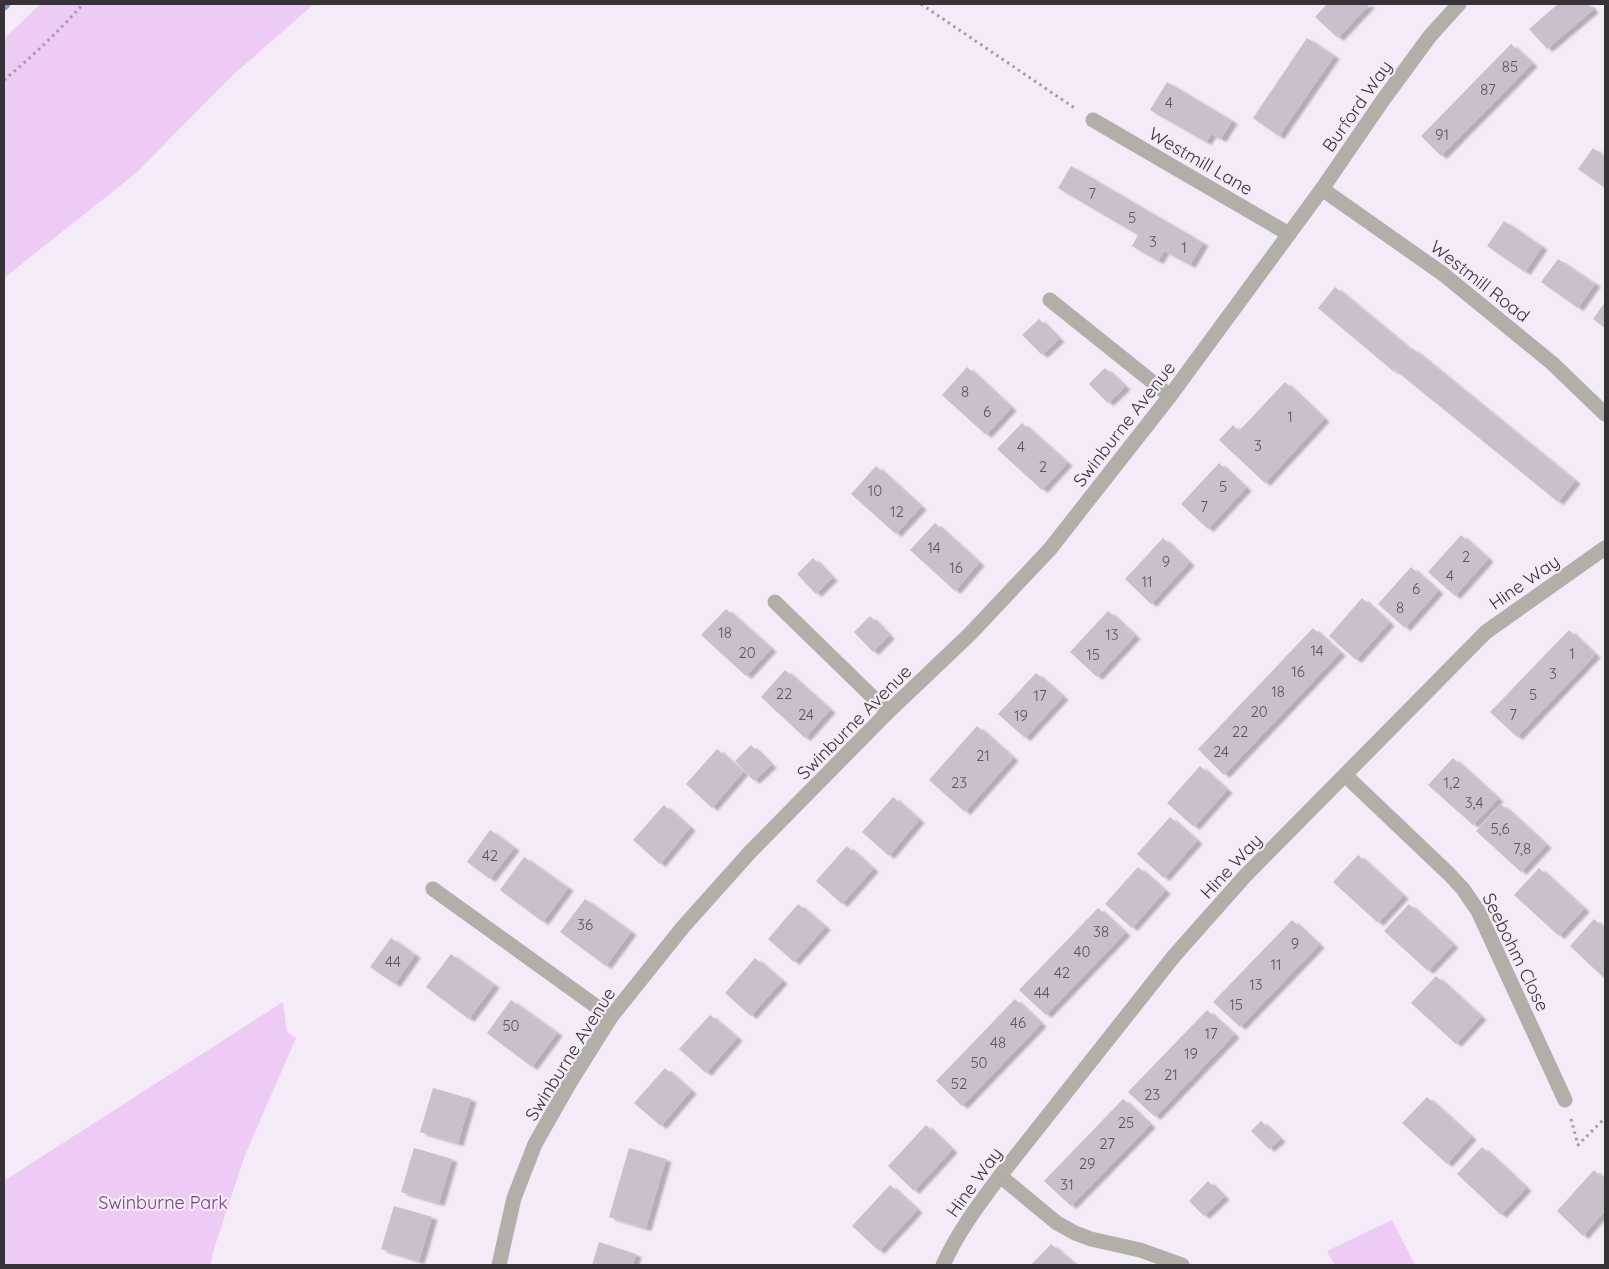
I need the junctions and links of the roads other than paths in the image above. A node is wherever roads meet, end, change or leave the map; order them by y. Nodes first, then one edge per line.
1 (1459, 4) edge
2 (1093, 120) road end
3 (1322, 189) junction
4 (1290, 234) junction
5 (1050, 300) dead end
6 (1170, 396) junction
7 (1605, 414) edge
8 (1605, 548) edge
9 (775, 602) dead end
10 (888, 712) junction
11 (1345, 775) junction
12 (432, 889) dead end
13 (611, 1017) junction
14 (1565, 1100) road end
15 (1000, 1176) junction
16 (499, 1265) edge
17 (943, 1265) edge
18 (1182, 1265) edge

1 - 3 street, Burford Way
2 - 4 street, Westmill Lane
3 - 4 street, Burford Way
3 - 7 street, Westmill Road
4 - 6 street, Swinburne Avenue
5 - 6 street
6 - 10 street, Swinburne Avenue
8 - 11 street, Hine Way
9 - 10 street
10 - 13 street, Swinburne Avenue
11 - 14 street, Seebohm Close
11 - 15 street, Hine Way
12 - 13 street
13 - 16 street, Swinburne Avenue
15 - 17 street, Hine Way
15 - 18 street

